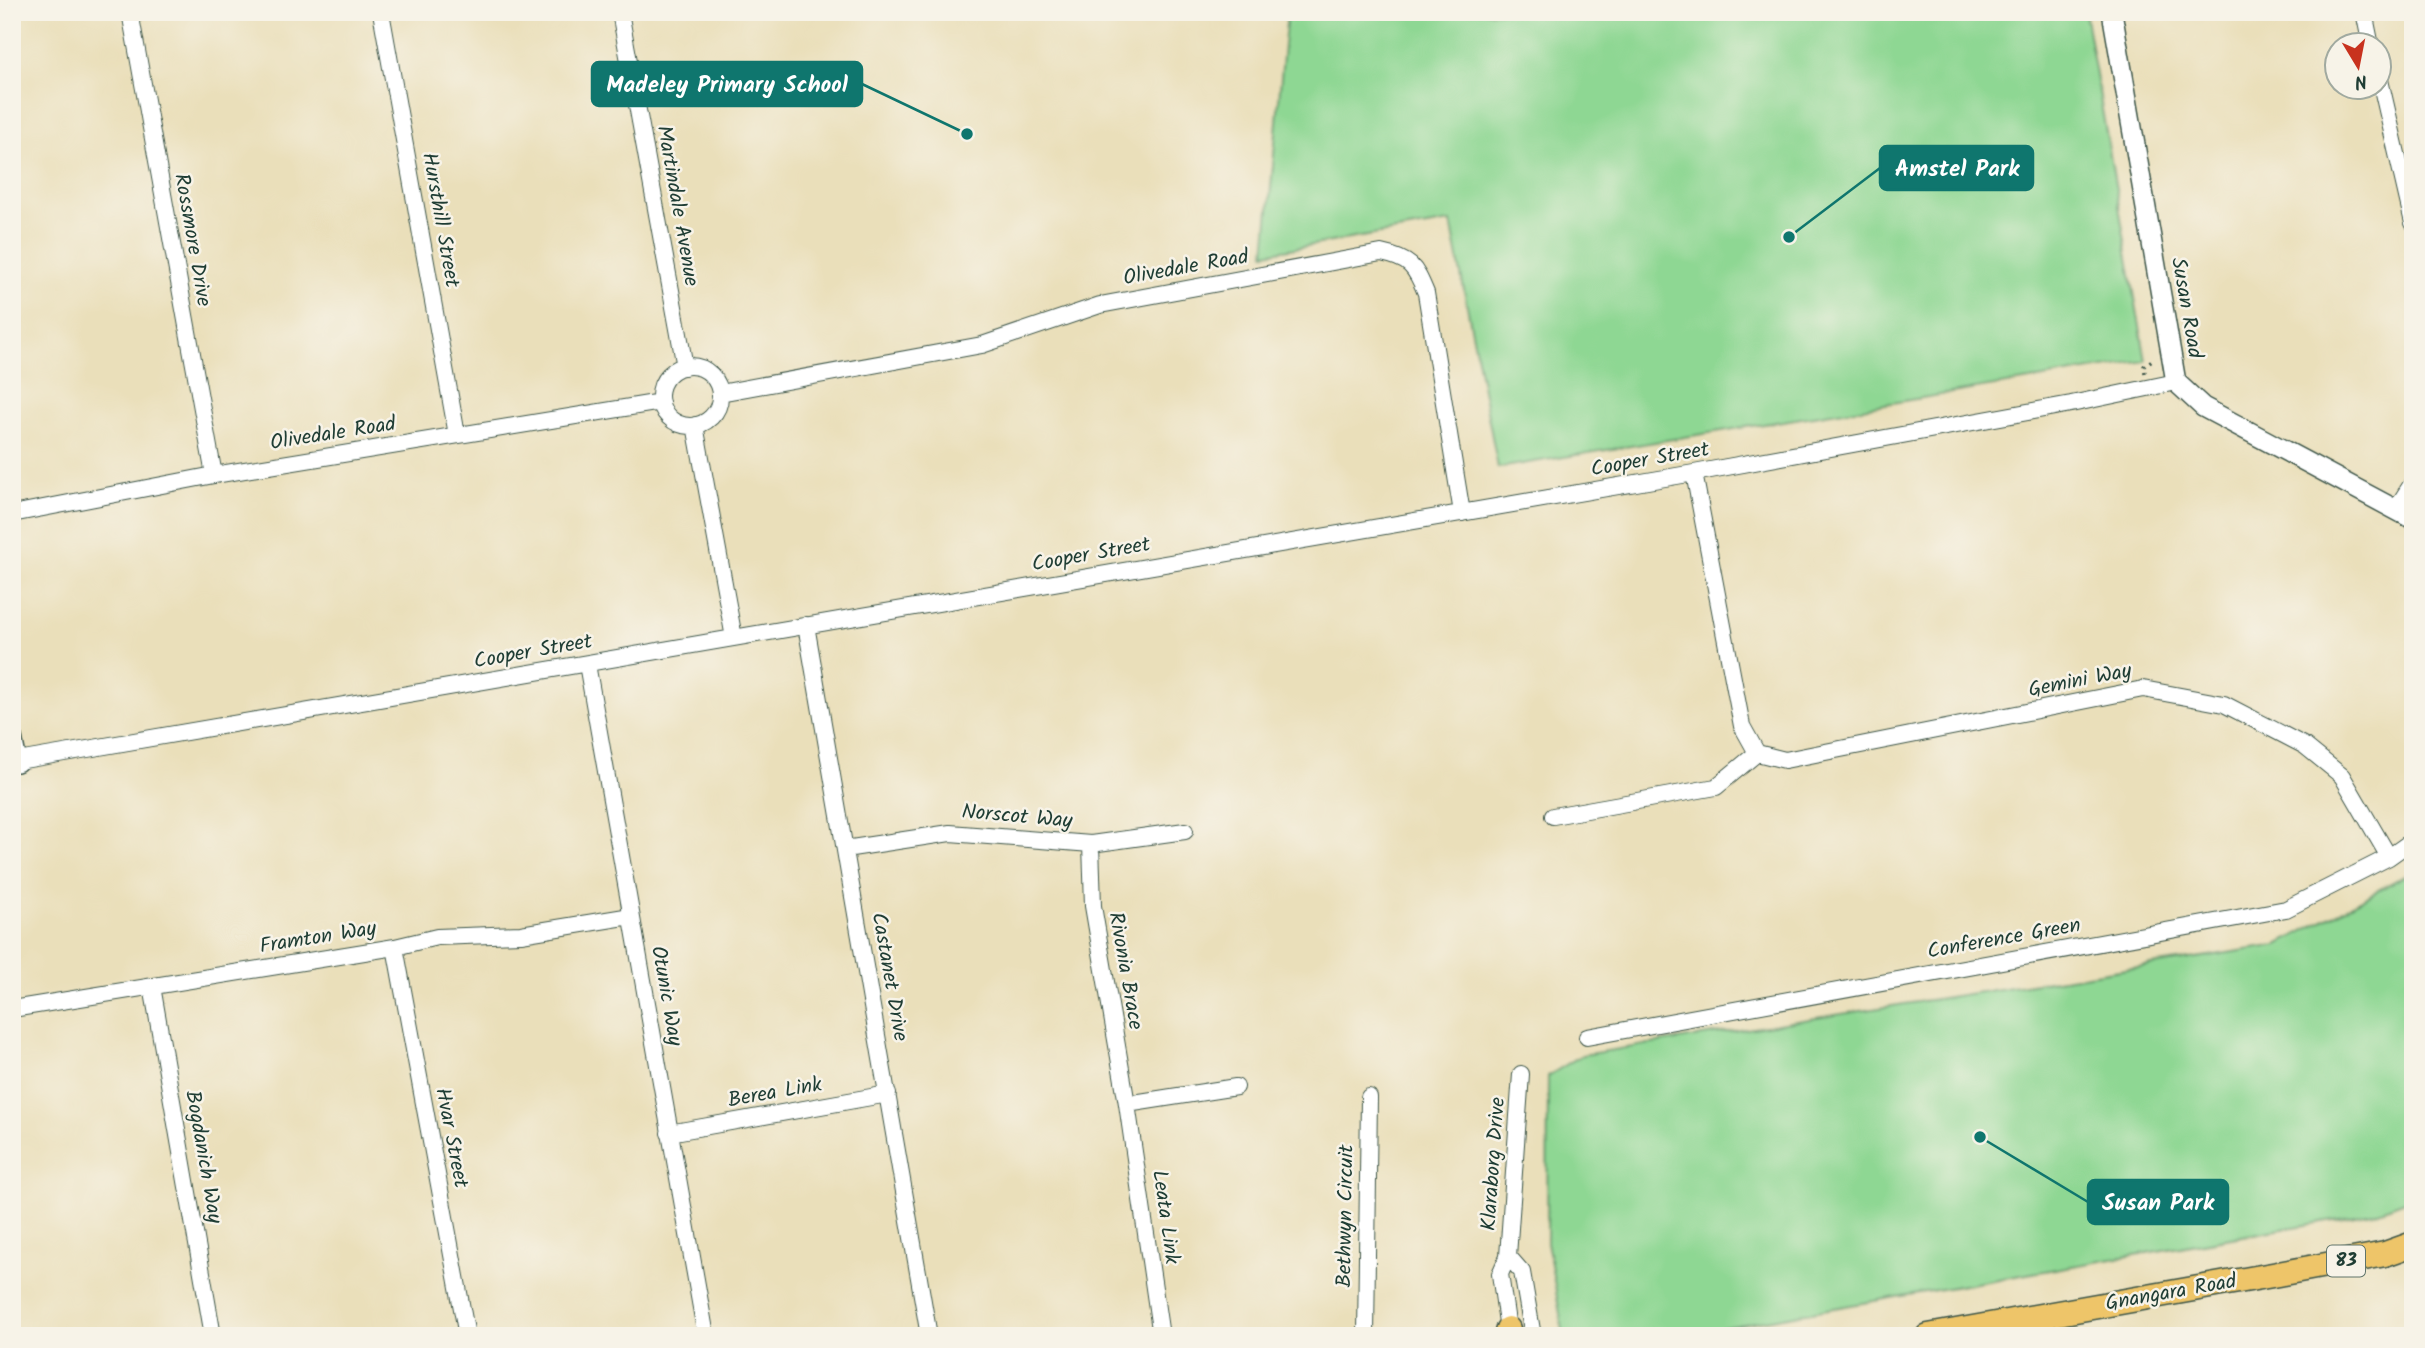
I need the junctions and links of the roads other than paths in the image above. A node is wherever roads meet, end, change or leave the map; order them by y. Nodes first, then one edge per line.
1 (130, 12) edge
2 (381, 12) edge
3 (620, 12) edge
4 (2112, 12) edge
5 (2364, 12) edge
6 (2368, 32) edge
7 (2384, 102) edge
8 (2413, 223) edge
9 (685, 367) junction
10 (2176, 382) junction
11 (720, 393) junction
12 (661, 402) junction
13 (695, 425) junction
14 (457, 435) junction
15 (1694, 473) junction
16 (214, 475) junction
17 (2413, 482) edge
18 (1462, 513) junction
19 (12, 514) edge
20 (2404, 514) edge
21 (806, 625) junction
22 (734, 638) junction
23 (587, 664) junction
24 (12, 737) edge
25 (1757, 753) junction
26 (15, 762) edge
27 (1553, 816) dead end
28 (1185, 831) dead end
29 (2413, 840) edge
30 (1091, 844) junction
31 (845, 849) junction
32 (2389, 857) junction
33 (631, 916) junction
34 (394, 947) junction
35 (152, 986) junction
36 (12, 1009) edge
37 (1587, 1037) dead end
38 (1521, 1074) dead end
39 (1236, 1087) dead end
40 (888, 1094) junction
41 (1369, 1097) dead end
42 (1127, 1104) junction
43 (669, 1133) junction
44 (2413, 1244) edge
45 (1508, 1256) junction
46 (1507, 1334) edge
47 (213, 1336) edge
48 (467, 1336) edge
49 (706, 1336) edge
50 (929, 1336) edge
51 (1161, 1336) edge
52 (1366, 1336) edge
53 (1533, 1336) edge
54 (1928, 1336) edge

1 - 16 street, Rossmore Drive
2 - 14 street, Hursthill Street
3 - 9 street, Martindale Avenue
4 - 10 street, Susan Road
5 - 6 street
7 - 8 street
9 - 11 street
9 - 12 street
10 - 15 street, Cooper Street
10 - 20 street, Susan Road
11 - 13 street
11 - 18 street, Olivedale Road
12 - 13 street
12 - 14 street, Olivedale Road
13 - 22 street
14 - 16 street, Olivedale Road
15 - 18 street, Cooper Street
15 - 25 street
16 - 19 street, Olivedale Road
17 - 20 street
18 - 21 street, Cooper Street
21 - 22 street, Cooper Street
21 - 31 street, Castanet Drive
22 - 23 street, Cooper Street
23 - 26 street, Cooper Street
23 - 33 street, Otunic Way
24 - 26 street
25 - 27 street
25 - 32 street, Gemini Way
28 - 30 street, Norscot Way
29 - 32 street, Conference Green
30 - 31 street, Norscot Way
30 - 42 street, Rivonia Brace
31 - 40 street, Castanet Drive
32 - 37 street, Conference Green
33 - 34 street, Framton Way
33 - 43 street, Otunic Way
34 - 35 street, Framton Way
34 - 48 street, Hvar Street
35 - 36 street, Framton Way
35 - 47 street, Bogdanich Way
38 - 45 street, Klaraborg Drive
39 - 42 street
40 - 43 street, Berea Link
40 - 50 street, Castanet Drive
41 - 52 street, Bethwyn Circuit
42 - 51 street, Leata Link
43 - 49 street, Otunic Way
44 - 54 main road, Gnangara Road / 83
45 - 46 street, Klaraborg Drive
45 - 53 street, Klaraborg Drive

